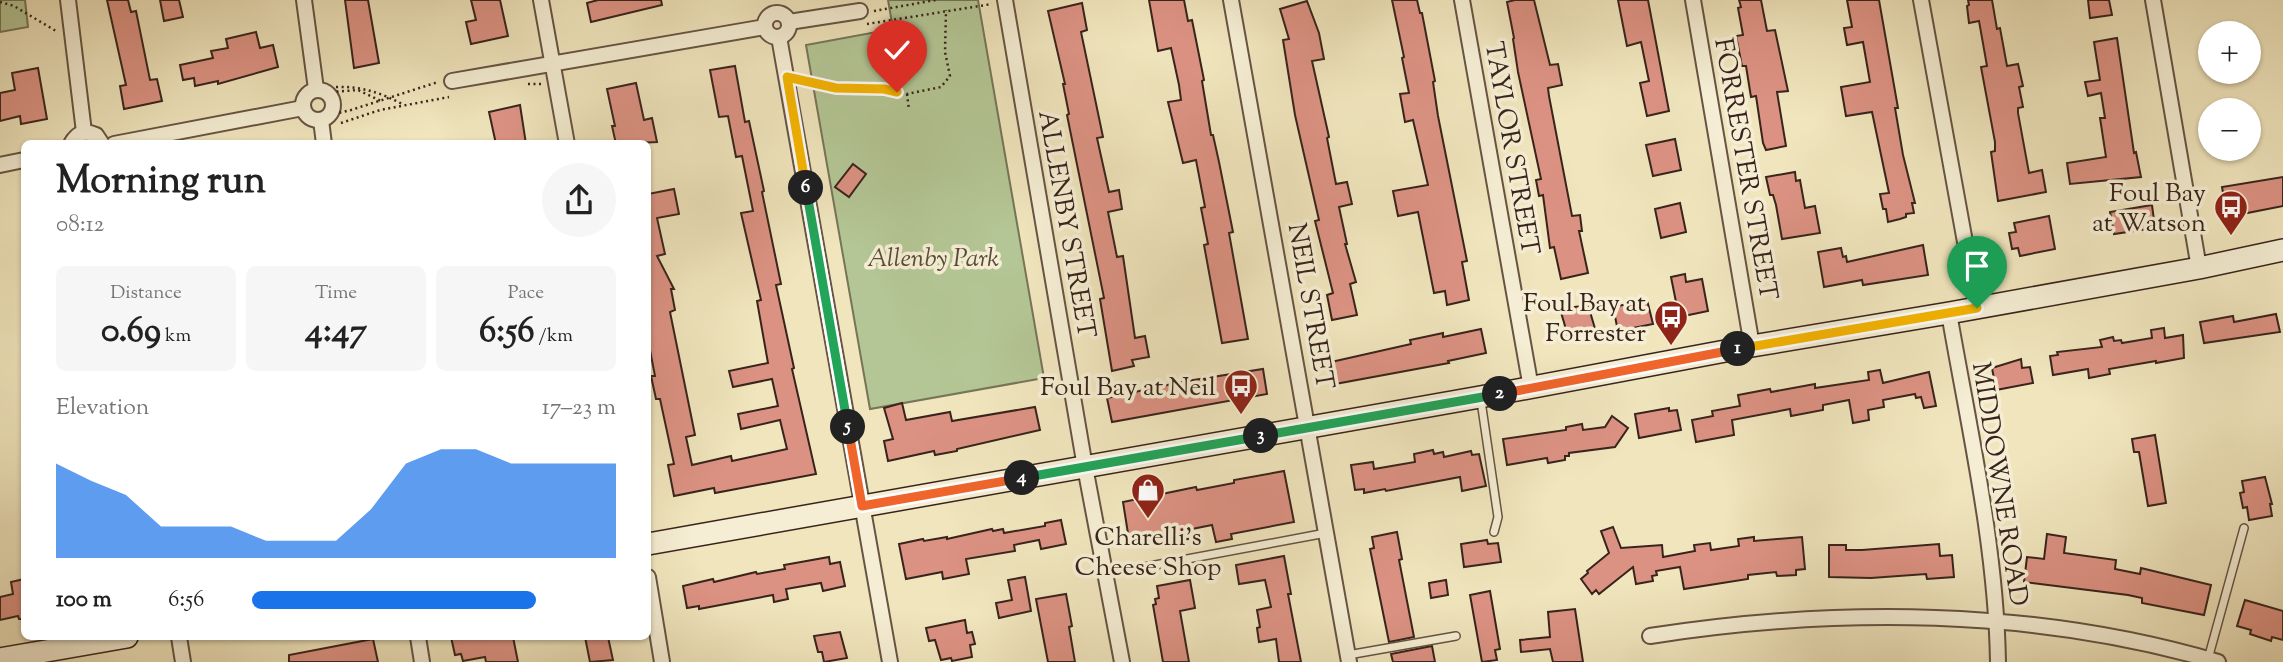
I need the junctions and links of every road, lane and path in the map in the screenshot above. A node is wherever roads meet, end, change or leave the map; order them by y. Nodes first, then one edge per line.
1 (68, 0) edge
2 (304, 0) edge
3 (541, 0) edge
4 (927, 0) edge
5 (936, 0) edge
6 (1231, 0) edge
7 (1462, 0) edge
8 (1693, 0) edge
9 (1921, 0) edge
10 (2153, 0) edge
11 (0, 2) edge
12 (1005, 2) edge
13 (923, 4) junction
14 (772, 6) edge
15 (946, 10) junction
16 (860, 11) junction
17 (789, 22) junction
18 (765, 27) junction
19 (779, 37) junction
20 (73, 42) junction
21 (553, 63) junction
22 (787, 77) junction
23 (556, 82) junction
24 (524, 83) dead end
25 (454, 88) junction
26 (327, 90) junction
27 (907, 94) junction
28 (391, 97) junction
29 (381, 101) junction
30 (404, 105) junction
31 (303, 108) junction
32 (909, 110) dead end
33 (331, 119) junction
34 (84, 132) junction
35 (74, 140) edge
36 (99, 140) edge
37 (135, 140) edge
38 (325, 140) edge
39 (567, 140) edge
40 (21, 161) edge
41 (0, 165) edge
42 (2283, 250) edge
43 (2199, 268) junction
44 (1977, 308) junction
45 (1949, 313) junction
46 (1752, 346) junction
47 (1531, 388) junction
48 (1480, 397) junction
49 (1309, 427) junction
50 (1085, 467) junction
51 (862, 506) junction
52 (2244, 527) dead end
53 (1494, 532) dead end
54 (1327, 533) junction
55 (651, 543) edge
56 (1107, 574) junction
57 (651, 596) edge
58 (1997, 622) junction
59 (1456, 636) dead end
60 (1650, 636) dead end
61 (110, 640) edge
62 (179, 640) edge
63 (418, 640) edge
64 (0, 659) edge
65 (1349, 659) edge
66 (2213, 660) edge
67 (183, 662) edge
68 (422, 662) edge
69 (662, 662) edge
70 (890, 662) edge
71 (1122, 662) edge
72 (1998, 662) edge

1 - 20 street
2 - 26 street
3 - 21 street
4 - 13 path
5 - 13 path
6 - 49 street, NEIL STREET
7 - 47 street, TAYLOR STREET
8 - 46 street, FORRESTER STREET
9 - 44 street
10 - 43 street
11 - 20 path
12 - 15 path
12 - 50 street, ALLENBY STREET
13 - 16 path
14 - 17 street
14 - 18 street
15 - 16 path
15 - 27 path
16 - 17 street
17 - 19 street
18 - 19 street
18 - 21 street
19 - 22 street
20 - 34 street
21 - 23 street
21 - 25 street
22 - 27 path
22 - 51 street
23 - 24 path
23 - 39 street
25 - 28 path
25 - 30 path
26 - 28 path
26 - 29 path
26 - 31 street
26 - 33 street
27 - 32 path
28 - 29 path
28 - 30 path
29 - 33 path
30 - 33 path
31 - 33 street
31 - 37 street
33 - 38 street
34 - 35 street
34 - 36 street
40 - 41 street
42 - 43 main road
43 - 44 main road
44 - 45 main road
45 - 46 main road
45 - 58 street, MIDDOWNE ROAD
46 - 47 main road
47 - 48 main road
48 - 49 main road
48 - 53 lane
49 - 50 main road
49 - 54 street, NEIL STREET
50 - 51 main road
50 - 56 street, ALLENBY STREET
51 - 55 main road
51 - 70 street
52 - 66 lane
54 - 56 lane
54 - 65 street, NEIL STREET
56 - 71 street, ALLENBY STREET
57 - 69 street
58 - 60 street
58 - 66 street
58 - 72 street, MIDDOWNE ROAD
59 - 65 lane
61 - 64 main road
62 - 67 street
63 - 68 street

